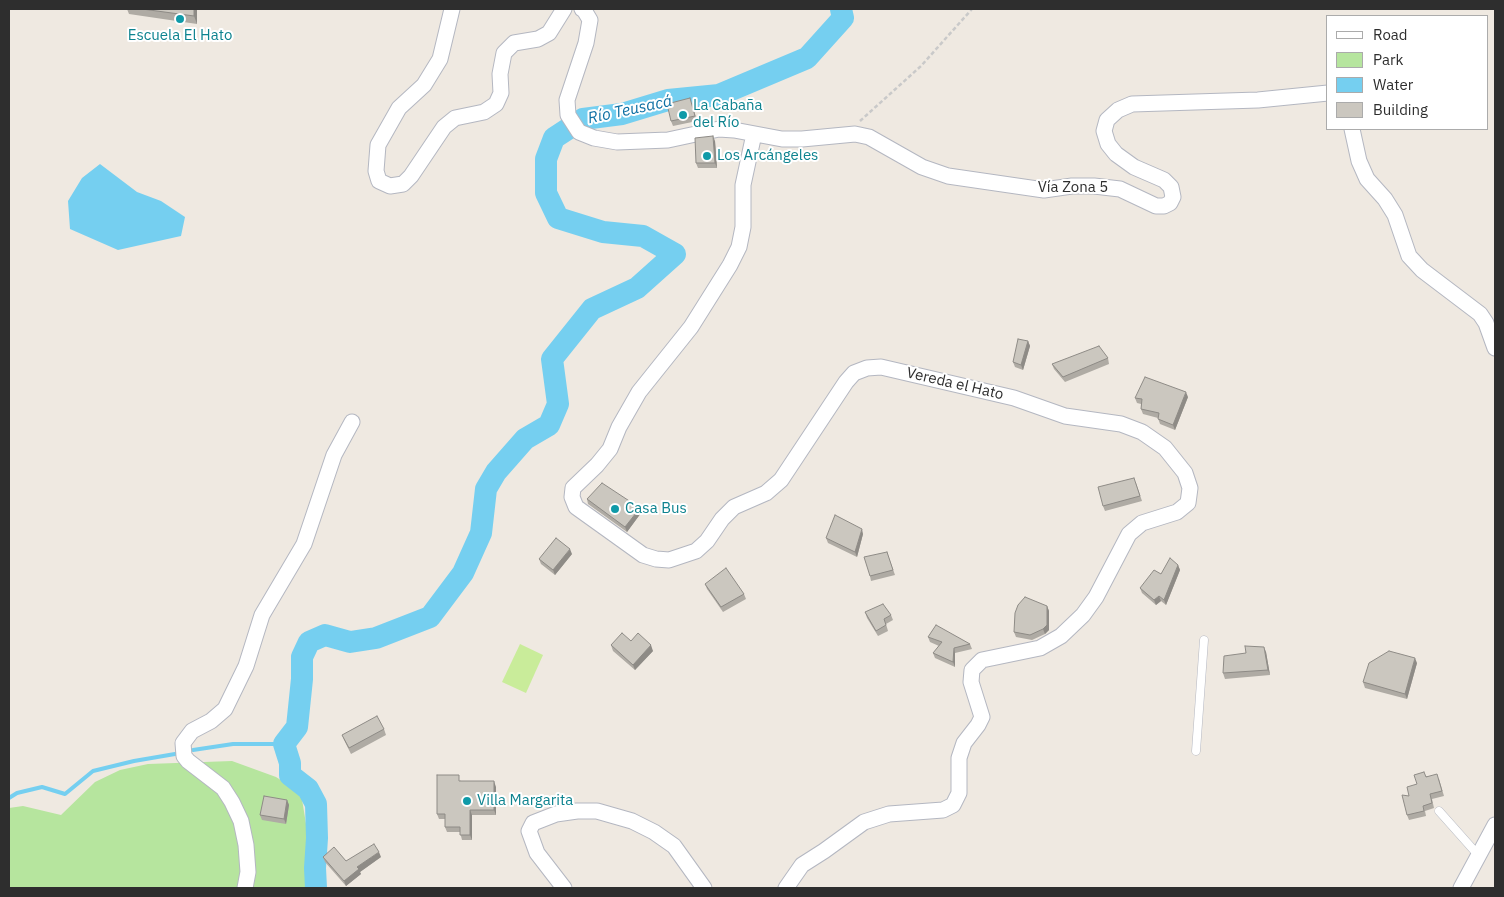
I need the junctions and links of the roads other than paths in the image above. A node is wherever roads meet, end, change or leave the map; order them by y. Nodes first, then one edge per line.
1 (452, 9) edge
2 (564, 9) edge
3 (582, 9) edge
4 (1326, 93) edge
5 (1352, 130) edge
6 (754, 134) junction
7 (1495, 348) edge
8 (352, 422) dead end
9 (1204, 640) dead end
10 (1196, 751) dead end
11 (1439, 812) dead end
12 (1495, 824) edge
13 (1478, 856) junction
14 (245, 888) edge
15 (564, 888) edge
16 (704, 888) edge
17 (786, 888) edge
18 (1461, 888) edge

1 - 2 street
3 - 6 street, Vía Zona 5
4 - 6 street, Vía Zona 5
5 - 7 street
6 - 17 street, Vereda el Hato
8 - 14 street
9 - 10 lane
11 - 13 lane
12 - 13 street
13 - 18 street
15 - 16 street

